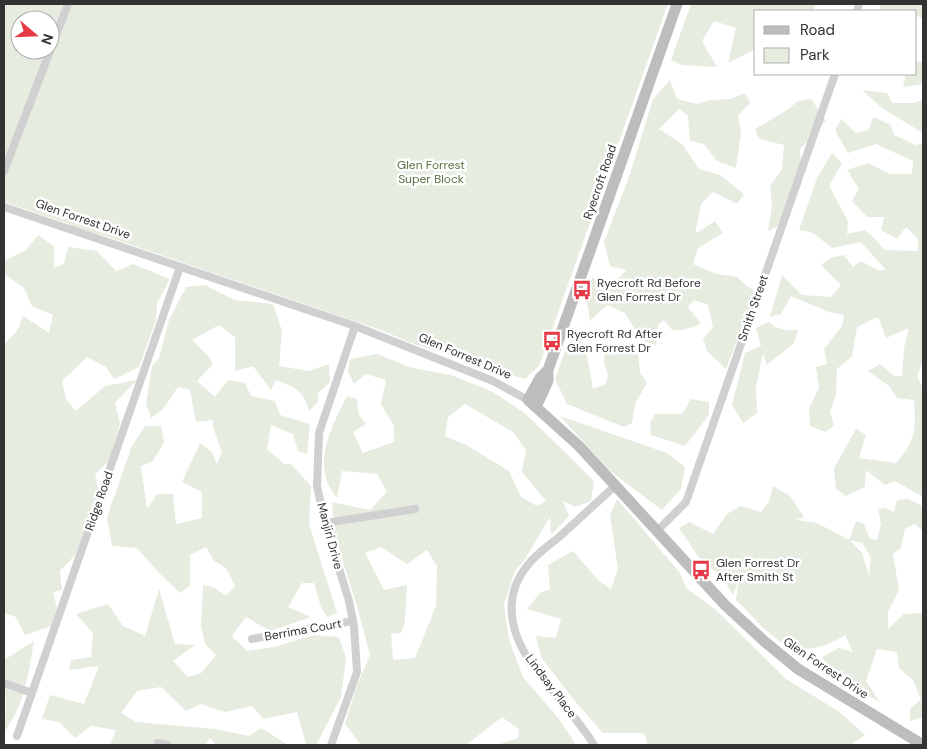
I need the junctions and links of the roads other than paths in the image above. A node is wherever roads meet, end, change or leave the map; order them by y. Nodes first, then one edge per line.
1 (68, 4) edge
2 (677, 4) edge
3 (835, 75) edge
4 (4, 171) edge
5 (4, 207) edge
6 (180, 267) junction
7 (355, 326) junction
8 (532, 404) junction
9 (614, 487) junction
10 (415, 508) dead end
11 (324, 523) junction
12 (656, 532) junction
13 (353, 621) junction
14 (252, 639) dead end
15 (4, 684) edge
16 (32, 693) junction
17 (17, 736) dead end
18 (158, 743) dead end
19 (167, 745) edge
20 (331, 745) edge
21 (594, 745) edge
22 (923, 745) edge

1 - 4 street
2 - 8 street, Ryecroft Road
3 - 12 street, Smith Street
5 - 6 street, Glen Forrest Drive
6 - 7 street, Glen Forrest Drive
6 - 16 street, Ridge Road
7 - 8 street, Glen Forrest Drive
7 - 11 street, Manjiri Drive
8 - 9 street, Glen Forrest Drive
9 - 12 street, Glen Forrest Drive
9 - 21 street, Lindsay Place
10 - 11 street
11 - 13 street, Manjiri Drive
12 - 22 street, Glen Forrest Drive
13 - 14 street, Berrima Court
13 - 20 street, Manjiri Drive
15 - 16 street
16 - 17 street, Ridge Road
18 - 19 street

